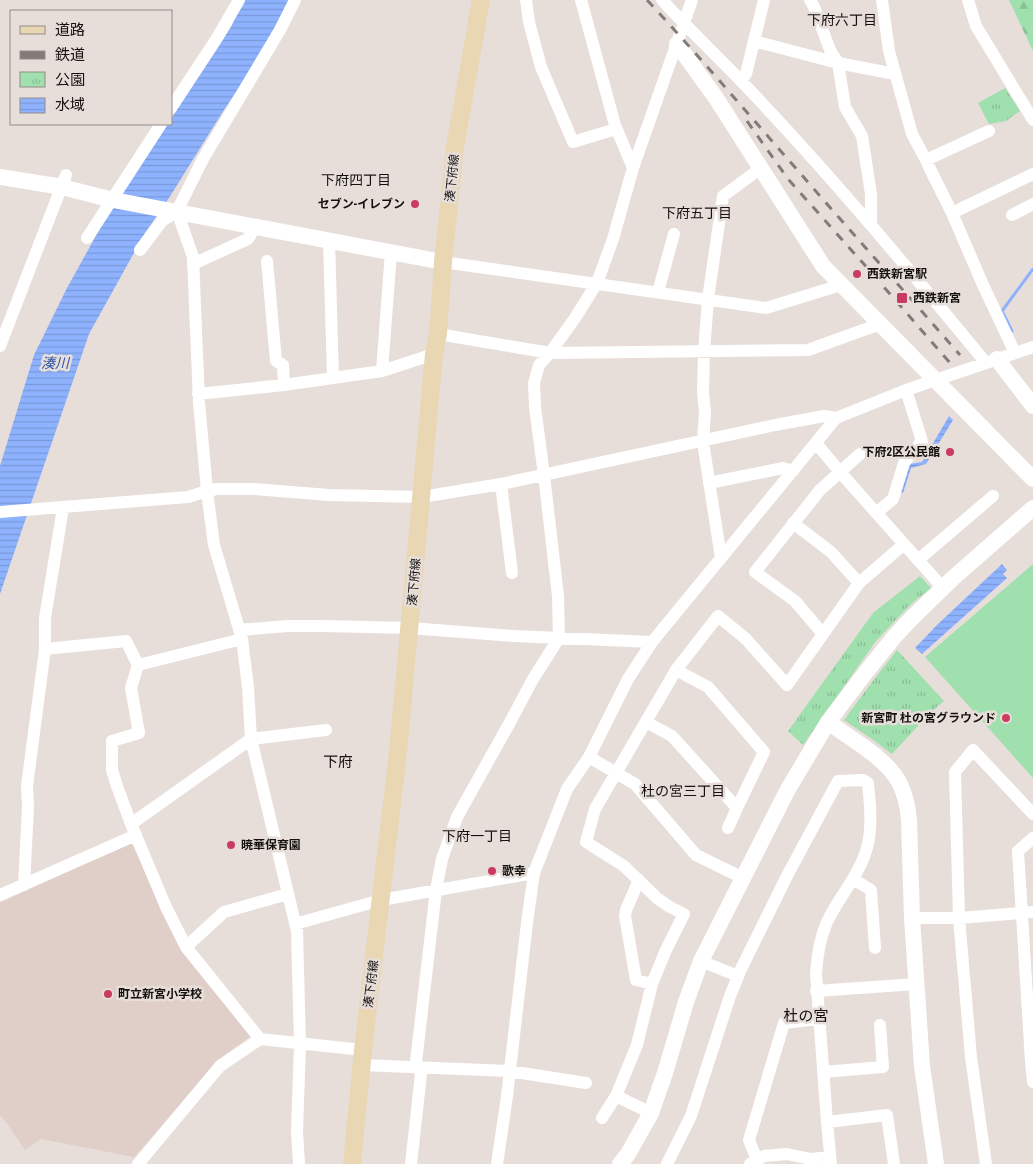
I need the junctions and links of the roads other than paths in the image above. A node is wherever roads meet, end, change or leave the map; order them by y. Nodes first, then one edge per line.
1 (239, 0) edge
2 (295, 0) edge
3 (481, 0) edge
4 (526, 0) edge
5 (581, 0) edge
6 (662, 0) edge
7 (692, 0) edge
8 (764, 0) edge
9 (810, 0) edge
10 (882, 0) edge
11 (968, 0) edge
12 (684, 24) junction
13 (754, 41) junction
14 (677, 44) junction
15 (838, 63) junction
16 (895, 74) junction
17 (740, 80) junction
18 (172, 106) edge
19 (1033, 120) edge
20 (161, 125) edge
21 (616, 129) junction
22 (989, 131) dead end
23 (926, 160) junction
24 (634, 168) junction
25 (761, 168) junction
26 (0, 177) edge
27 (1032, 178) edge
28 (64, 181) junction
29 (113, 200) junction
30 (1033, 204) edge
31 (176, 211) junction
32 (952, 213) junction
33 (1012, 215) dead end
34 (871, 223) junction
35 (256, 226) junction
36 (674, 234) dead end
37 (87, 238) dead end
38 (329, 240) junction
39 (140, 250) dead end
40 (391, 252) junction
41 (267, 261) dead end
42 (443, 262) junction
43 (193, 264) junction
44 (597, 284) junction
45 (841, 286) junction
46 (658, 292) junction
47 (708, 299) junction
48 (880, 324) junction
49 (438, 334) junction
50 (0, 346) edge
51 (1033, 347) edge
52 (704, 352) junction
53 (550, 353) junction
54 (1015, 353) junction
55 (434, 354) junction
56 (992, 361) junction
57 (382, 371) junction
58 (332, 378) junction
59 (935, 380) junction
60 (284, 385) junction
61 (906, 390) junction
62 (198, 394) junction
63 (1033, 406) edge
64 (836, 418) junction
65 (703, 442) junction
66 (816, 443) junction
67 (860, 454) dead end
68 (792, 471) junction
69 (840, 472) junction
70 (544, 475) junction
71 (1033, 479) edge
72 (709, 483) junction
73 (501, 484) junction
74 (206, 491) junction
75 (993, 496) dead end
76 (422, 497) junction
77 (63, 508) junction
78 (1033, 508) edge
79 (0, 512) edge
80 (876, 513) junction
81 (794, 523) junction
82 (903, 545) junction
83 (721, 558) junction
84 (918, 560) junction
85 (512, 572) dead end
86 (859, 583) junction
87 (942, 588) junction
88 (410, 628) junction
89 (823, 634) junction
90 (240, 635) junction
91 (559, 638) junction
92 (652, 642) junction
93 (45, 649) junction
94 (138, 665) junction
95 (676, 670) junction
96 (646, 722) junction
97 (828, 722) junction
98 (326, 730) dead end
99 (251, 739) junction
100 (589, 757) junction
101 (616, 773) junction
102 (737, 808) junction
103 (1033, 814) edge
104 (728, 828) dead end
105 (133, 829) junction
106 (1033, 838) edge
107 (534, 873) junction
108 (743, 878) junction
109 (853, 879) junction
110 (639, 880) junction
111 (24, 885) junction
112 (436, 890) junction
113 (288, 894) junction
114 (0, 895) edge
115 (380, 900) junction
116 (1027, 912) edge
117 (912, 918) junction
118 (959, 918) junction
119 (295, 924) junction
120 (186, 947) junction
121 (875, 948) dead end
122 (702, 961) junction
123 (738, 976) junction
124 (652, 984) junction
125 (916, 984) junction
126 (816, 991) junction
127 (818, 1019) junction
128 (880, 1025) dead end
129 (260, 1039) junction
130 (300, 1044) junction
131 (362, 1058) junction
132 (418, 1067) junction
133 (509, 1071) junction
134 (823, 1072) junction
135 (1033, 1082) edge
136 (586, 1083) dead end
137 (616, 1096) junction
138 (651, 1113) junction
139 (602, 1118) dead end
140 (827, 1122) junction
141 (831, 1161) edge
142 (754, 1162) edge
143 (138, 1164) edge
144 (299, 1164) edge
145 (352, 1164) edge
146 (411, 1164) edge
147 (497, 1164) edge
148 (620, 1164) edge
149 (667, 1164) edge
150 (894, 1164) edge
151 (936, 1164) edge
152 (986, 1164) edge

1 - 18 street
2 - 31 street
3 - 42 main road, 湊下府線
4 - 21 street
5 - 21 street
6 - 12 street
7 - 12 street
8 - 13 street
9 - 15 street
10 - 16 street
11 - 19 street
12 - 14 street
12 - 17 street
13 - 15 street
13 - 17 street
14 - 24 street
14 - 25 street
15 - 16 street
15 - 34 street
16 - 23 street
17 - 34 street
20 - 29 street
21 - 24 street
22 - 23 street
23 - 32 street
24 - 44 street
25 - 45 street
25 - 47 street
26 - 28 street
27 - 32 street
28 - 29 street
28 - 50 street
29 - 31 street
29 - 37 street
30 - 33 street
31 - 35 street
31 - 39 street
31 - 43 street
32 - 54 street
34 - 56 street
35 - 38 street
35 - 43 street
36 - 46 street
38 - 40 street
38 - 58 street
40 - 42 street
40 - 57 street
41 - 60 street
42 - 44 street
42 - 49 main road, 湊下府線
43 - 62 street
44 - 46 street
44 - 53 street
45 - 47 street
45 - 48 street
46 - 47 street
47 - 52 street
48 - 52 street
48 - 59 street
49 - 53 street
49 - 55 main road, 湊下府線
51 - 54 street
52 - 53 street
52 - 65 street
53 - 70 street
54 - 56 street
55 - 57 street
55 - 76 main road, 湊下府線
56 - 59 street
56 - 63 street
57 - 58 street
58 - 60 street
59 - 61 street
59 - 71 street
60 - 62 street
61 - 64 street
61 - 80 street
62 - 74 street
64 - 65 street
64 - 66 street
65 - 70 street
65 - 72 street
66 - 68 street
66 - 69 street
67 - 69 street
68 - 72 street
68 - 83 street
69 - 80 street
69 - 81 street
70 - 73 street
70 - 91 street
72 - 83 street
73 - 76 street
73 - 85 street
74 - 76 street
74 - 77 street
74 - 90 street
75 - 84 street
76 - 88 main road, 湊下府線
77 - 79 street
77 - 93 street
78 - 87 street
80 - 82 street
81 - 86 street
81 - 89 street
82 - 84 street
82 - 86 street
83 - 92 street
84 - 87 street
86 - 89 street
87 - 97 street
88 - 90 street
88 - 91 street
88 - 115 main road, 湊下府線
89 - 95 street
90 - 94 street
90 - 99 street
91 - 92 street
91 - 112 street
92 - 100 street
93 - 94 street
93 - 111 street
94 - 105 street
95 - 96 street
95 - 102 street
96 - 101 street
96 - 102 street
97 - 108 street
97 - 117 street
98 - 99 street
99 - 105 street
99 - 113 street
100 - 101 street
100 - 107 street
101 - 108 street
101 - 110 street
102 - 104 street
103 - 118 street
105 - 111 street
105 - 120 street
106 - 116 street
107 - 112 street
107 - 133 street
108 - 122 street
109 - 121 street
109 - 123 street
109 - 126 street
110 - 124 street
110 - 124 street
111 - 114 street
112 - 115 street
112 - 132 street
113 - 119 street
113 - 120 street
115 - 119 street
115 - 131 main road, 湊下府線
116 - 118 street
116 - 135 street
117 - 118 street
117 - 125 street
118 - 152 street
119 - 130 street
120 - 129 street
122 - 123 street
122 - 138 street
123 - 149 street
124 - 137 street
125 - 126 street
125 - 151 street
126 - 127 street
127 - 134 street
127 - 142 street
128 - 134 street
129 - 130 street
129 - 143 street
130 - 131 street
130 - 144 street
131 - 132 street
131 - 145 main road, 湊下府線
132 - 133 street
132 - 146 street
133 - 136 street
133 - 147 street
134 - 140 street
137 - 138 street
137 - 139 street
138 - 148 street
140 - 141 street
140 - 150 street
141 - 142 street

